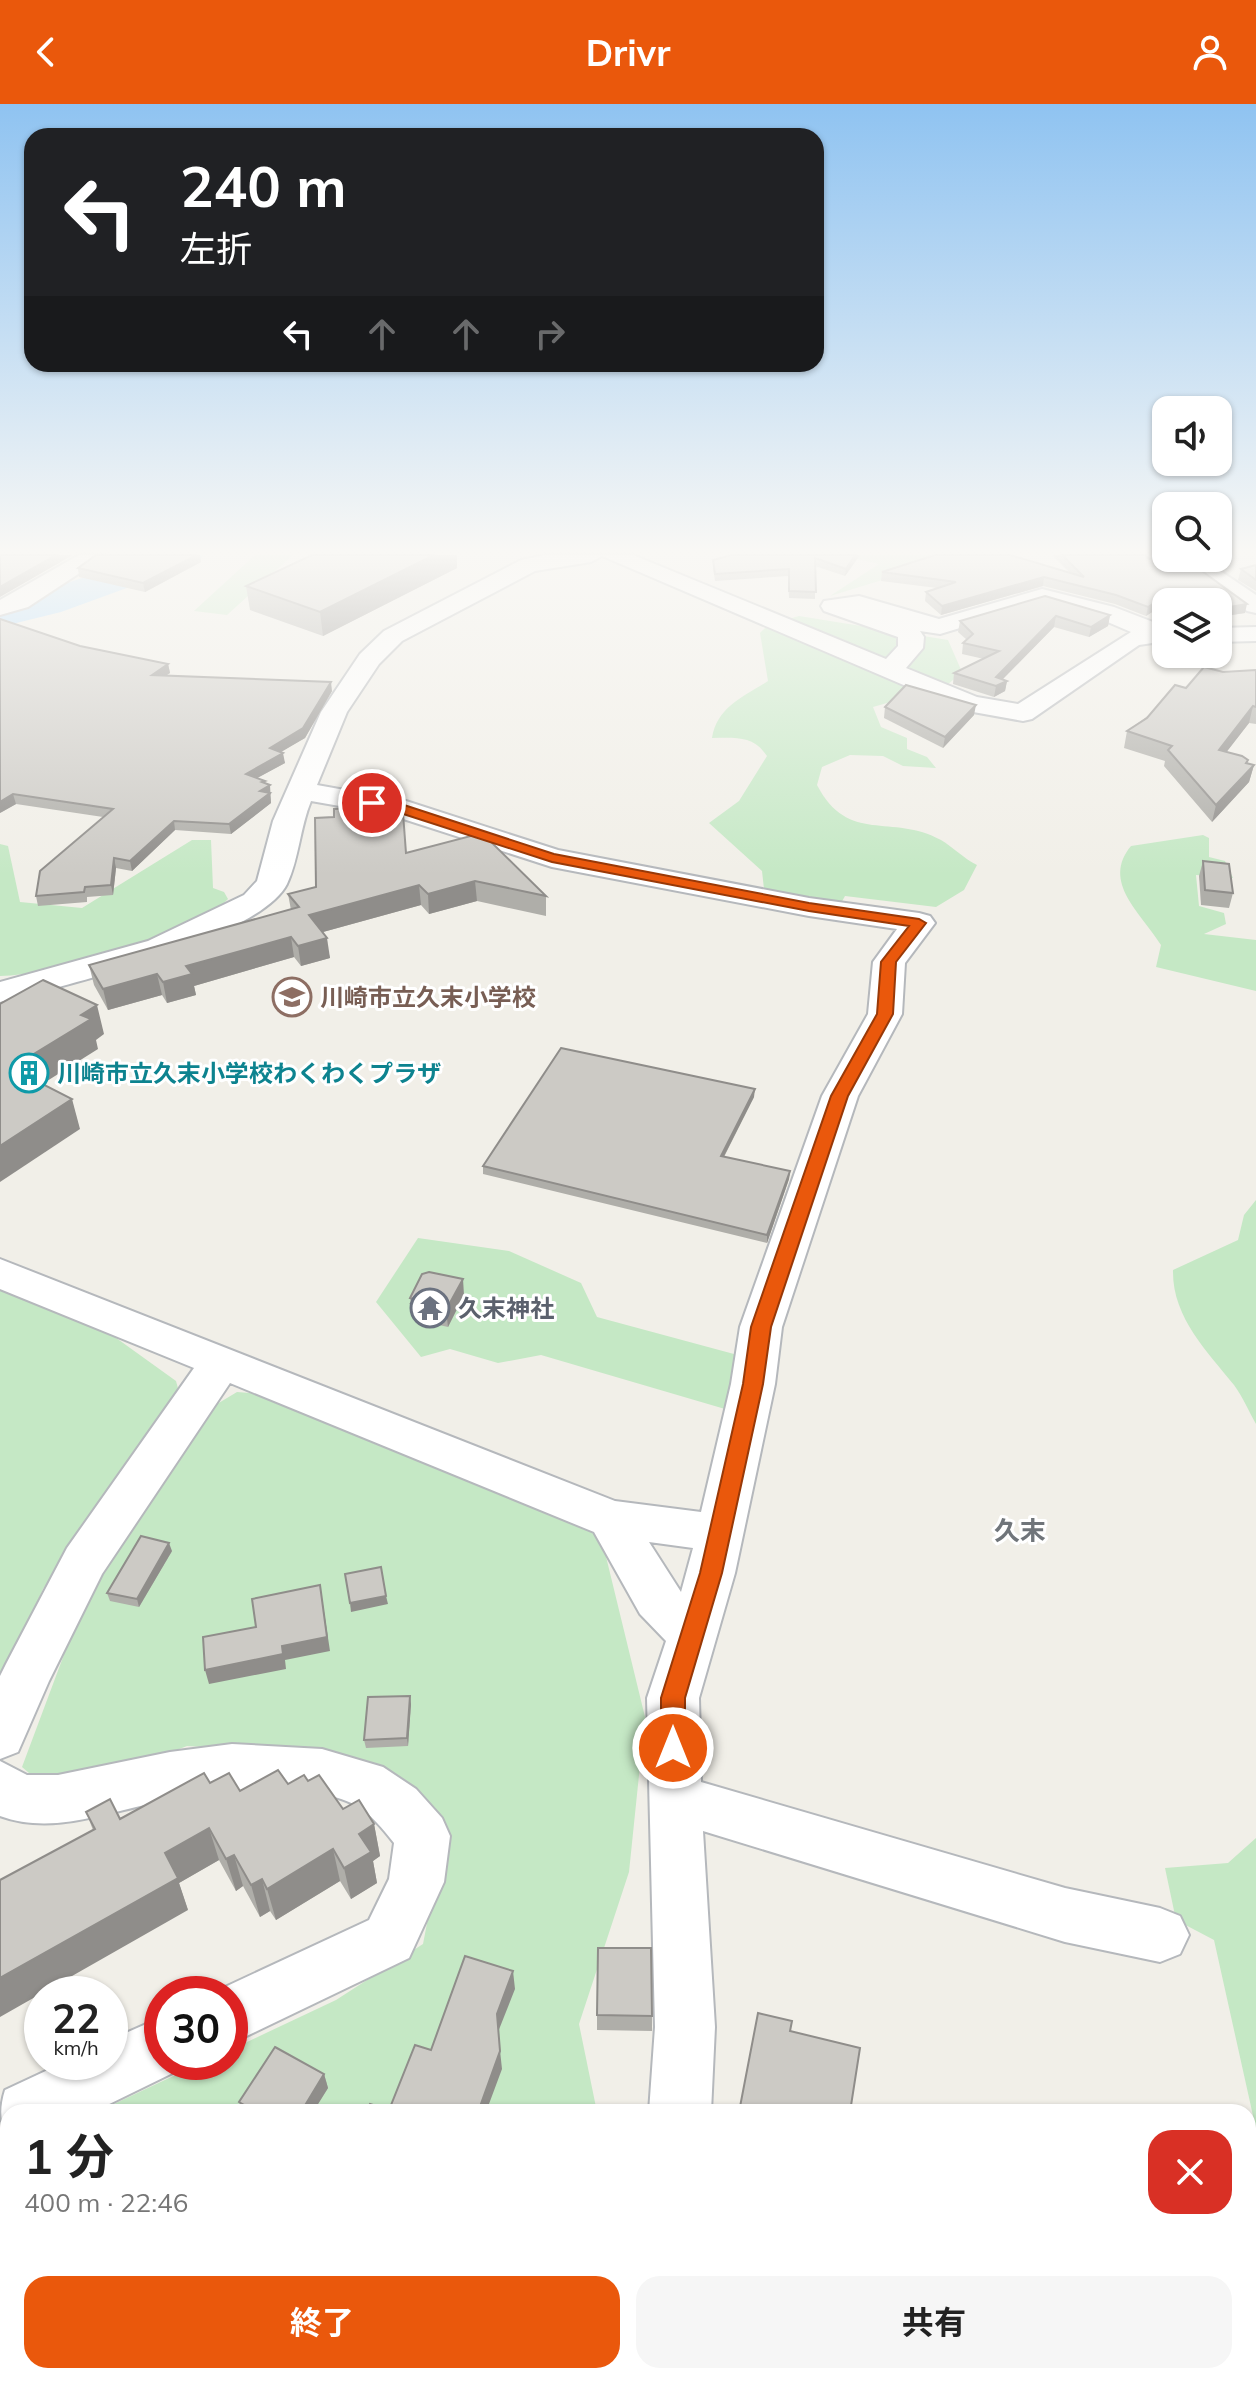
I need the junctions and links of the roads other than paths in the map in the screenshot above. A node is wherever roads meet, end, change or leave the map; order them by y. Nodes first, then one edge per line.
1 (367, 661) edge
2 (872, 661) edge
3 (898, 661) edge
4 (1099, 661) edge
5 (891, 669) junction
6 (301, 791) junction
7 (0, 992) edge
8 (0, 1273) edge
9 (222, 1361) junction
10 (611, 1519) junction
11 (720, 1533) junction
12 (694, 1637) junction
13 (0, 1736) edge
14 (0, 1785) edge
15 (674, 1798) junction
16 (1160, 1935) dead end
17 (248, 2006) edge
18 (144, 2056) edge
19 (44, 2104) edge
20 (680, 2104) edge

1 - 6 street
2 - 5 street
3 - 5 street
4 - 5 street
6 - 7 street
6 - 11 street
8 - 9 street
9 - 10 street
9 - 13 street
10 - 11 street
10 - 12 street
11 - 12 street
12 - 15 street
14 - 17 street
15 - 16 street
15 - 20 street
18 - 19 street

